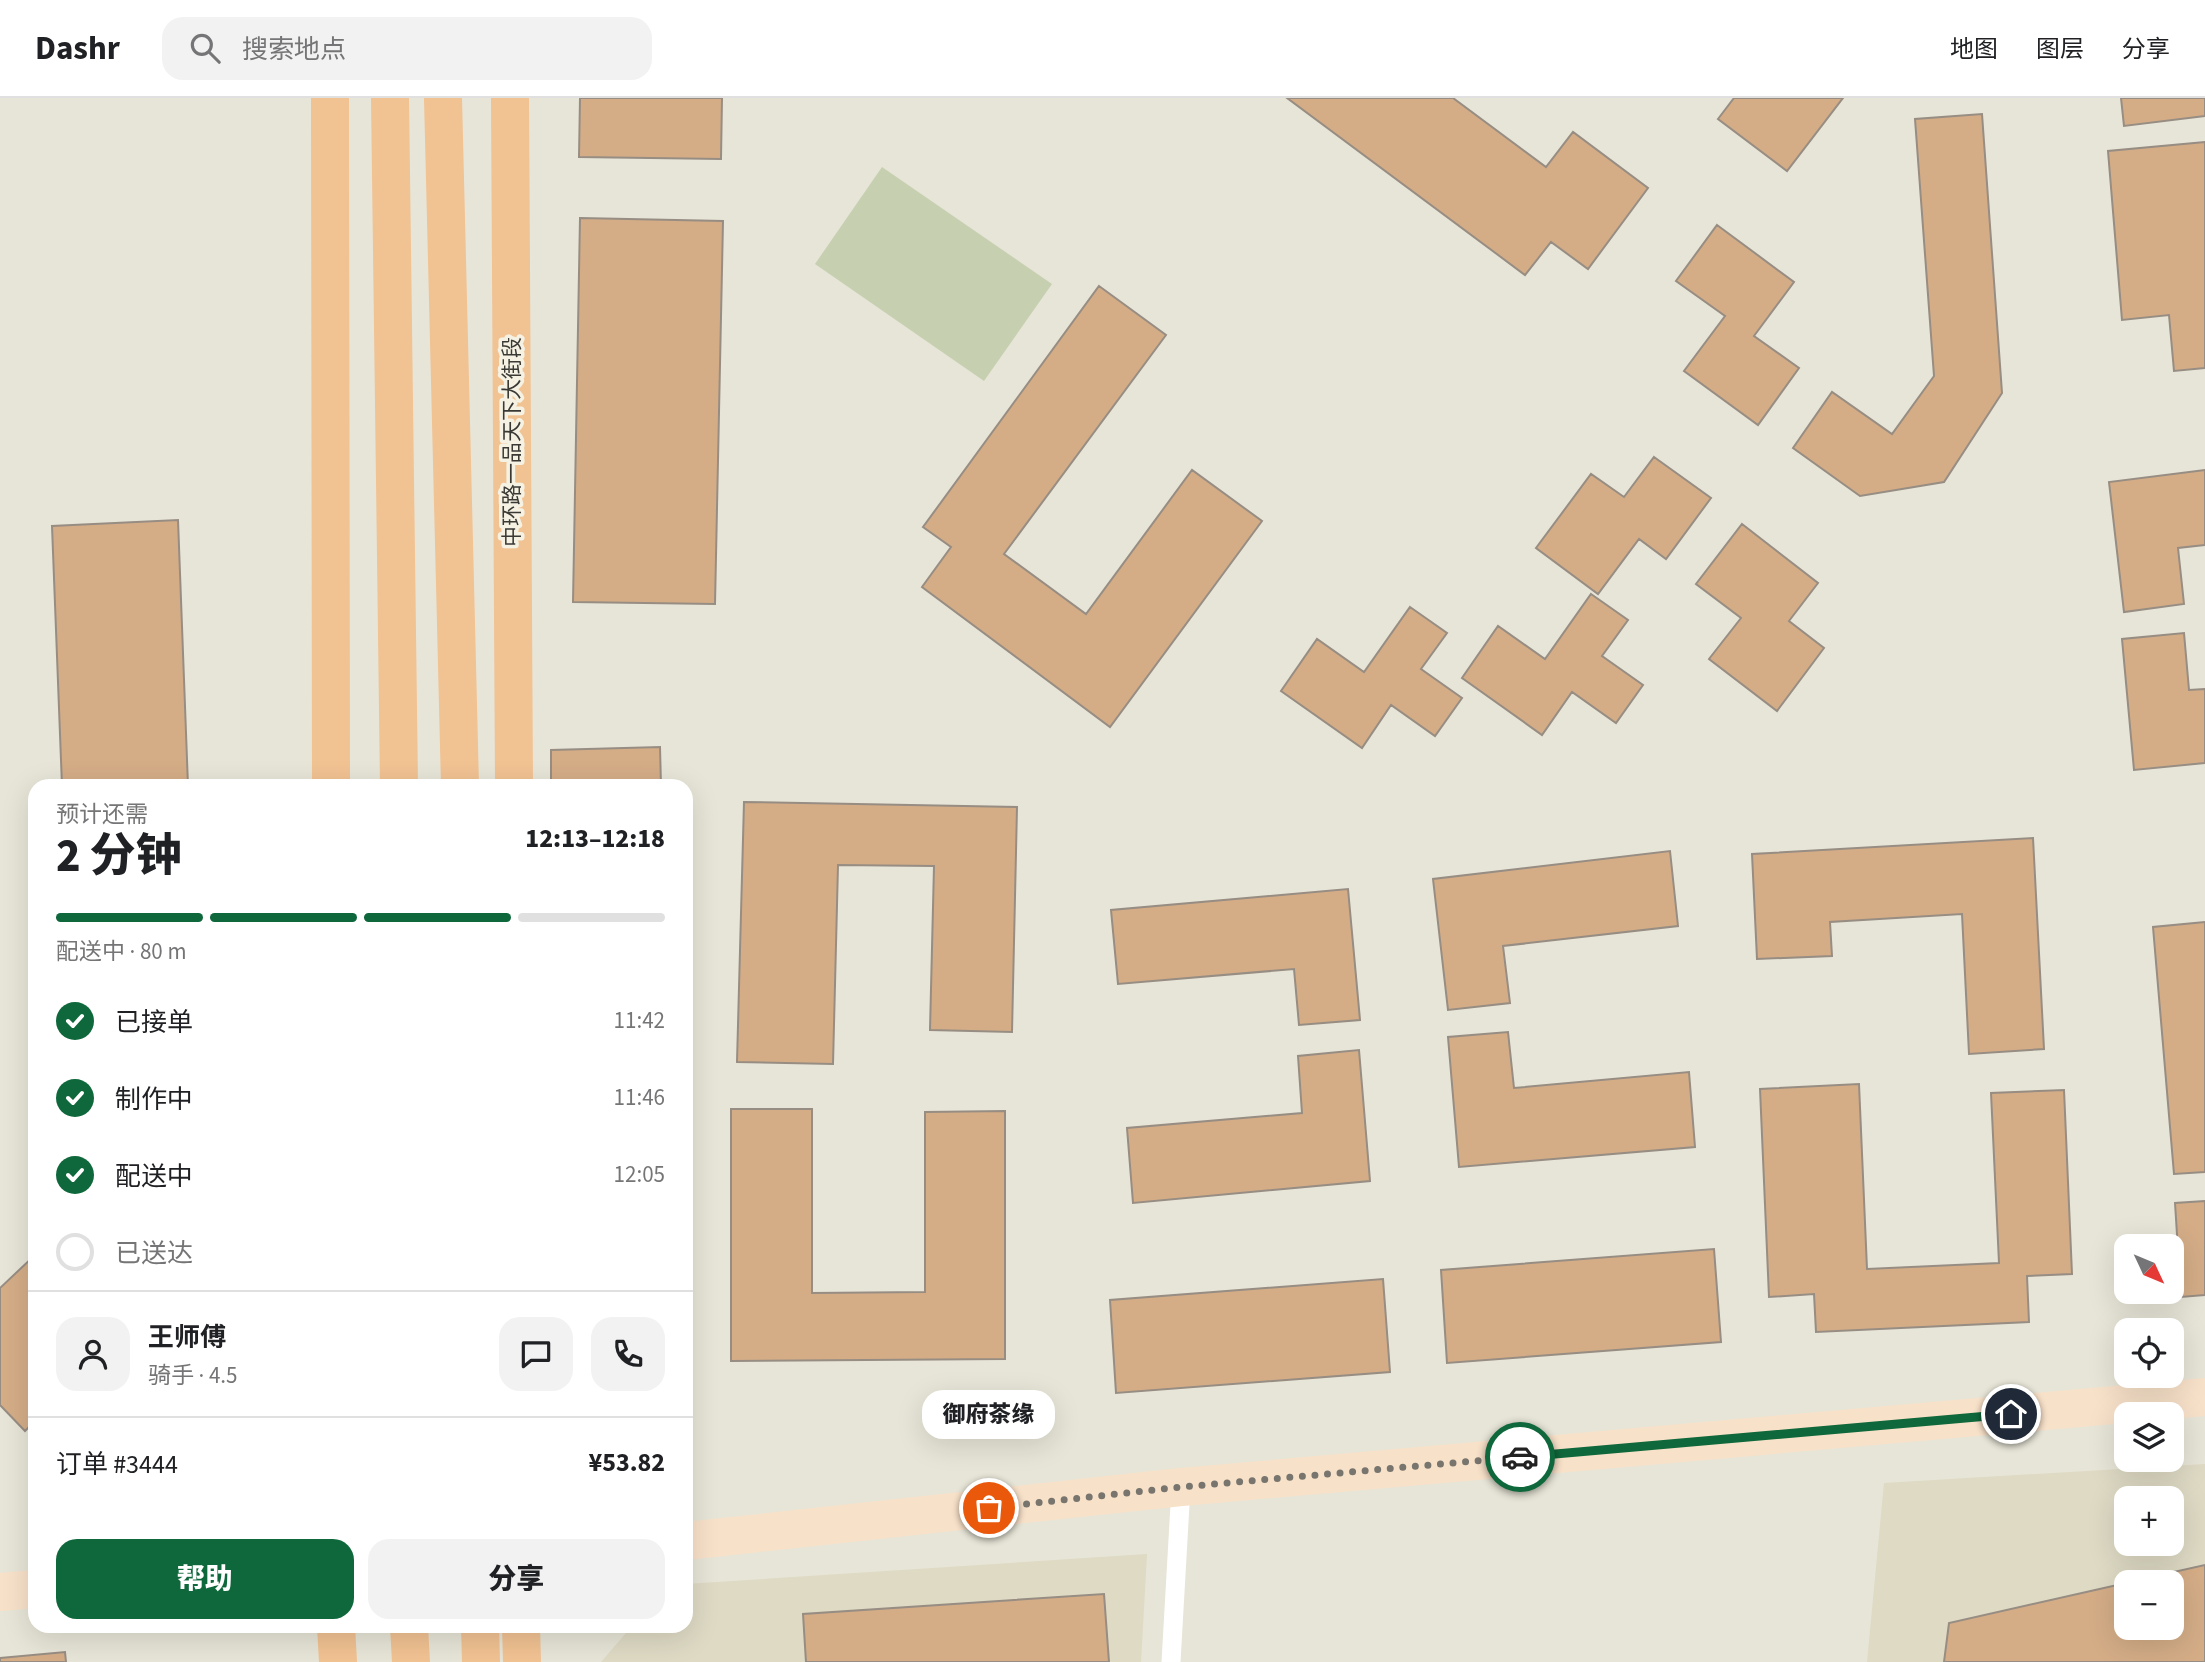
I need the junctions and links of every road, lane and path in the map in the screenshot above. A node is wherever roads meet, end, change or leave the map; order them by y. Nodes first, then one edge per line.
1 (330, 98) edge
2 (390, 98) edge
3 (443, 98) edge
4 (510, 98) edge
5 (331, 779) edge
6 (398, 779) edge
7 (460, 779) edge
8 (514, 779) edge
9 (2205, 1397) edge
10 (1181, 1487) junction
11 (693, 1540) edge
12 (28, 1590) edge
13 (0, 1592) edge
14 (336, 1633) edge
15 (409, 1633) edge
16 (480, 1633) edge
17 (521, 1633) edge
18 (338, 1662) edge
19 (411, 1662) edge
20 (481, 1662) edge
21 (522, 1662) edge
22 (1171, 1662) edge

1 - 5 main road
2 - 6 main road
3 - 7 main road
4 - 8 main road, 中环路一品天下大街段
9 - 10 street
10 - 11 street
10 - 22 lane
12 - 13 street
14 - 18 main road
15 - 19 main road
16 - 20 main road
17 - 21 main road

